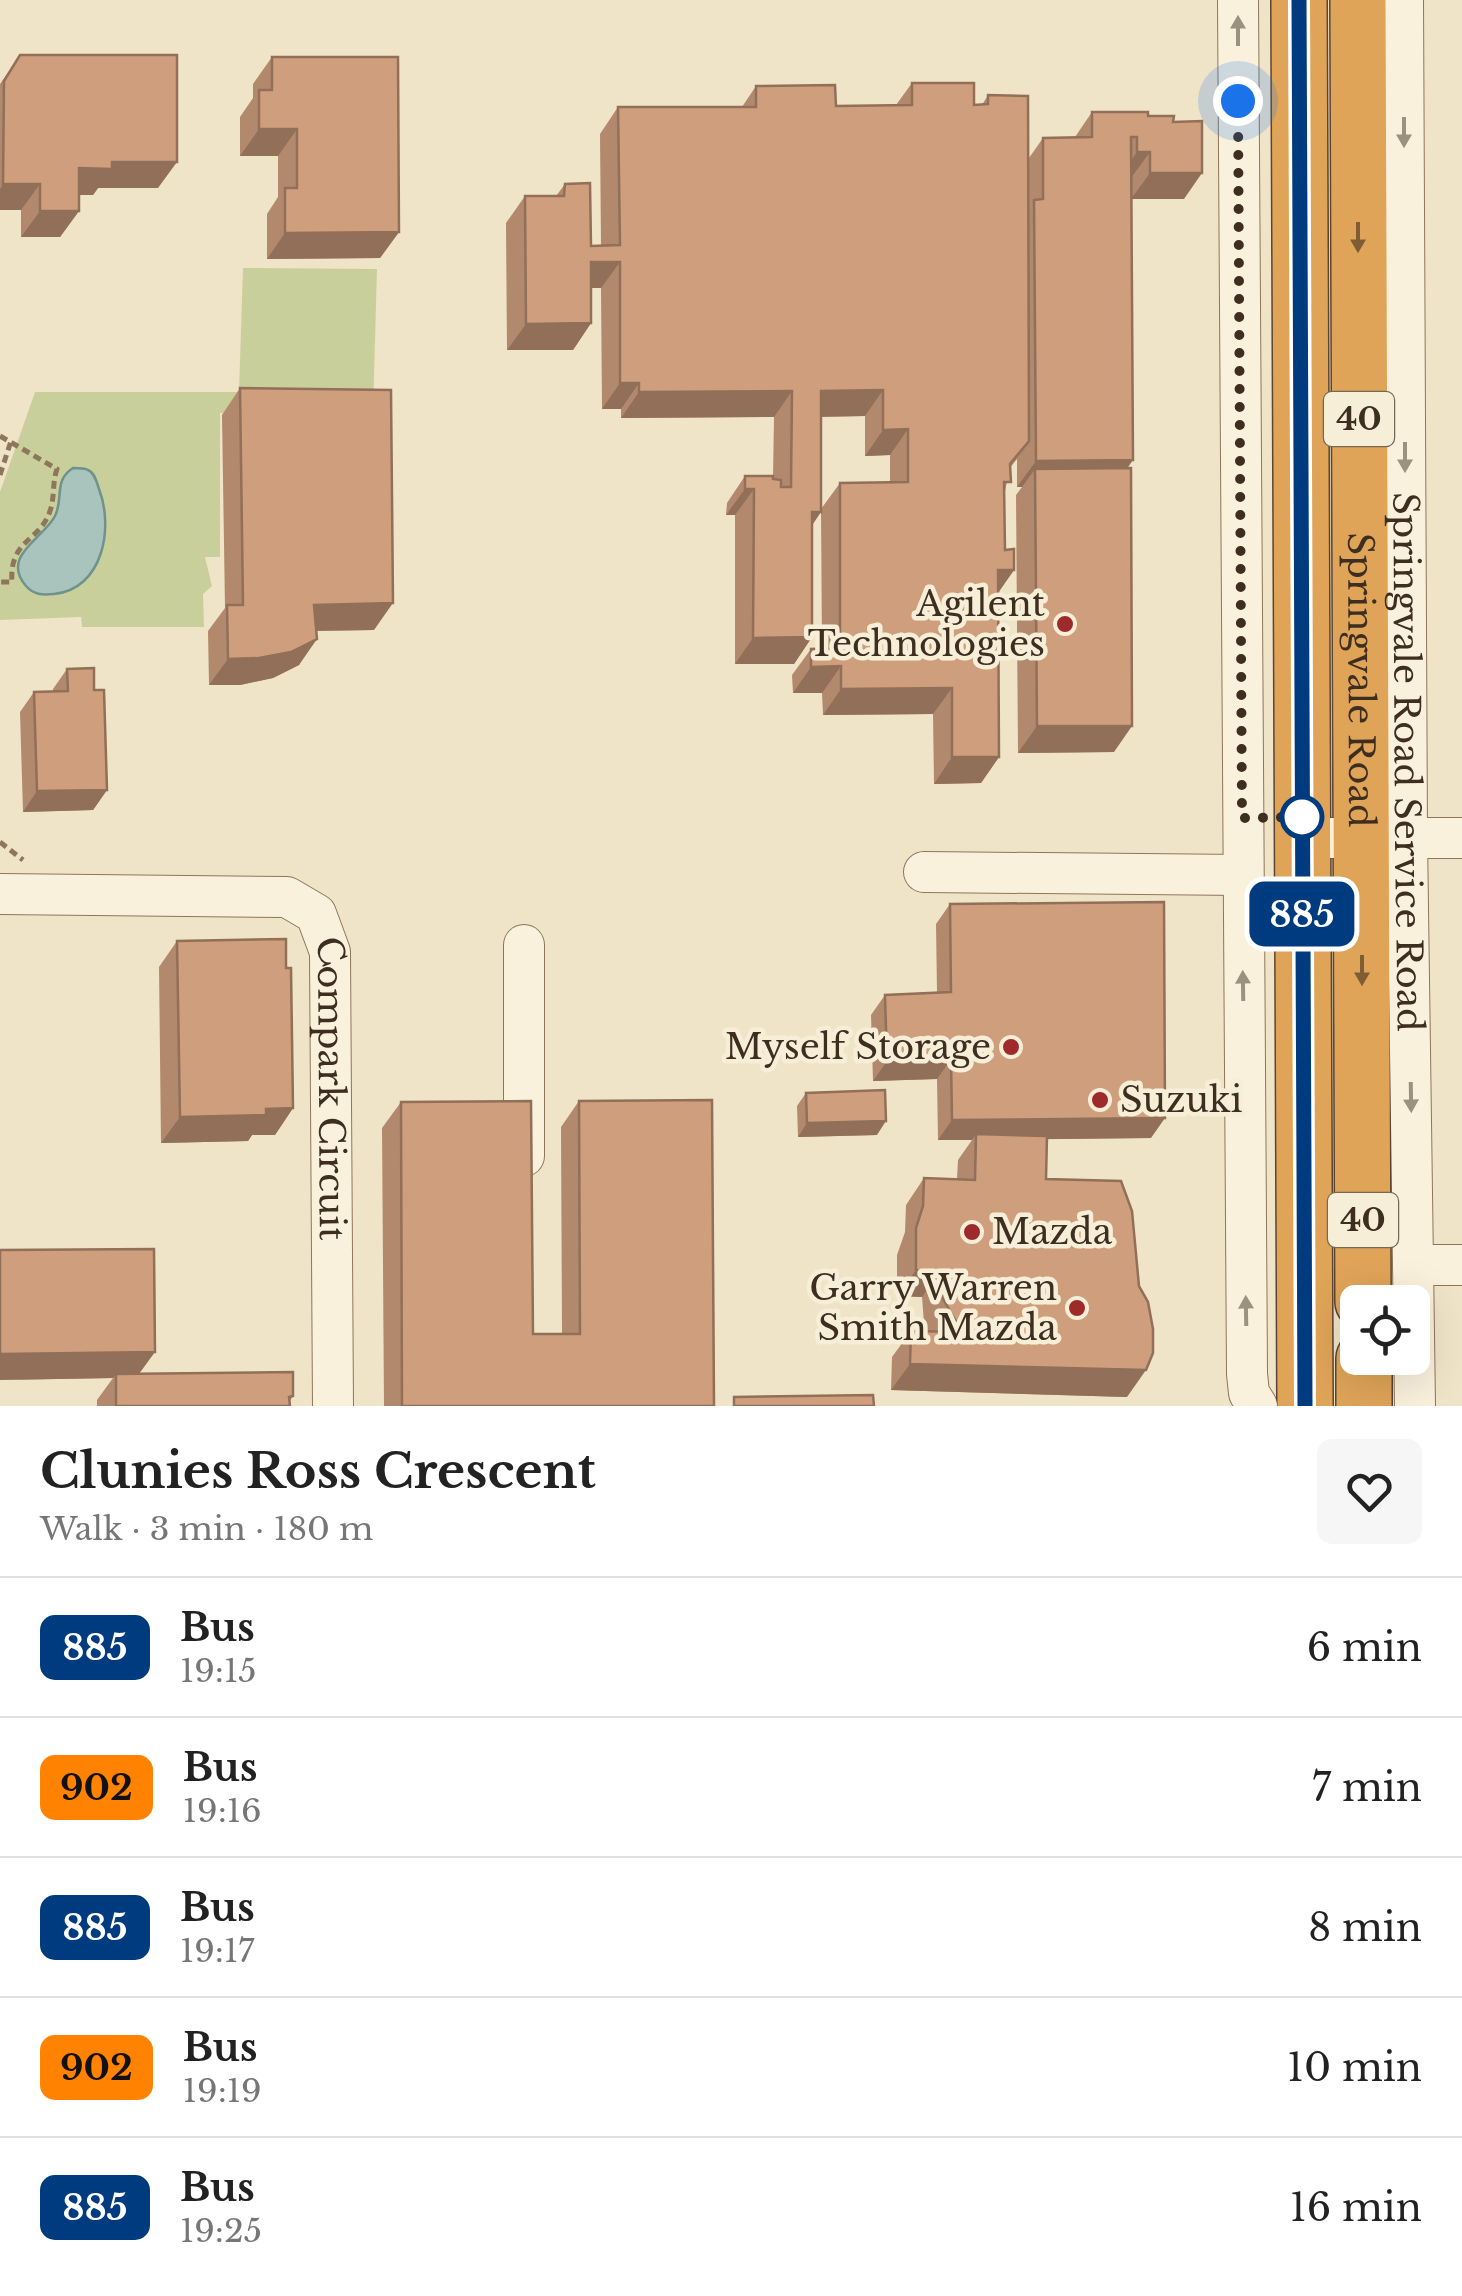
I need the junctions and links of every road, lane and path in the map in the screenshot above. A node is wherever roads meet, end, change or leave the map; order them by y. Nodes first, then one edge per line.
1 (1238, 0) edge
2 (1299, 0) edge
3 (1358, 0) edge
4 (1403, 0) edge
5 (1380, 58) junction
6 (0, 436) edge
7 (11, 442) junction
8 (0, 475) edge
9 (0, 582) edge
10 (1384, 837) junction
11 (1301, 838) junction
12 (1462, 838) edge
13 (0, 842) edge
14 (32, 866) dead end
15 (924, 872) dead end
16 (1242, 875) junction
17 (0, 894) edge
18 (524, 945) dead end
19 (524, 1202) edge
20 (1413, 1265) junction
21 (1462, 1265) edge
22 (1365, 1285) edge
23 (1364, 1375) edge
24 (332, 1406) edge
25 (1257, 1406) edge
26 (1305, 1406) edge
27 (1364, 1406) edge
28 (1415, 1406) edge

16 -> 1 street
2 - 11 highway, Springvale Road / 40
3 - 5 highway, Springvale Road / 40
4 - 5 street
5 -> 10 highway, Springvale Road / 40
6 - 7 path
7 - 8 path
7 - 9 path
10 - 11 street
10 - 12 street
10 -> 20 street, Springvale Road Service Road
10 -> 22 highway, Springvale Road / 40
11 - 26 highway, Springvale Road / 40
13 - 14 path
15 - 16 street
25 -> 16 street
17 - 24 street, Compark Circuit
18 - 19 street
20 - 21 street
20 - 28 street, Springvale Road Service Road
23 - 27 highway

